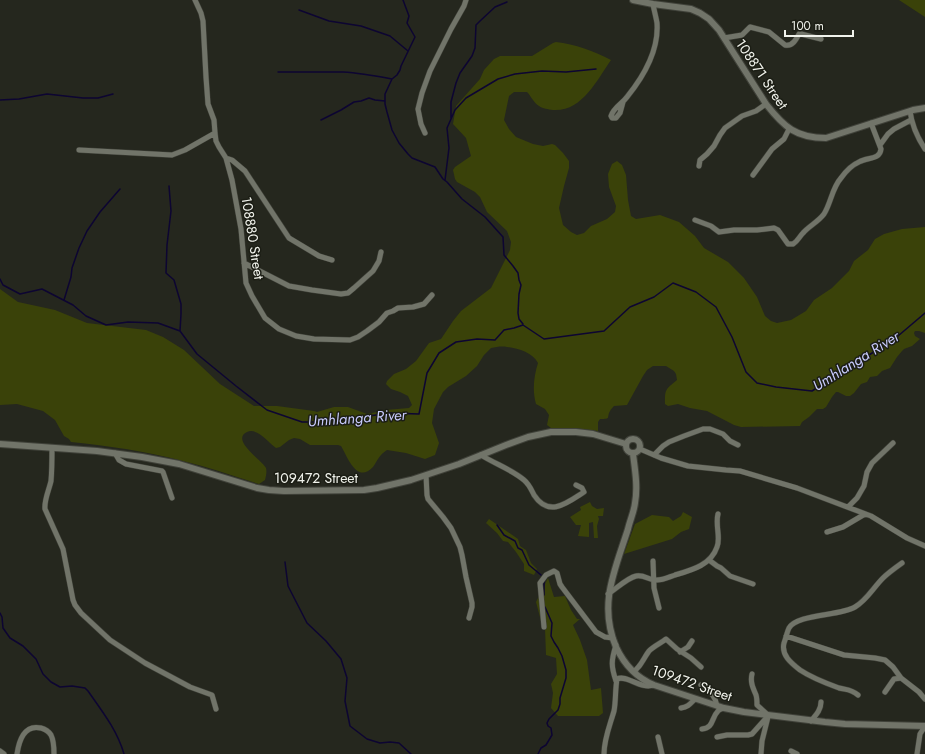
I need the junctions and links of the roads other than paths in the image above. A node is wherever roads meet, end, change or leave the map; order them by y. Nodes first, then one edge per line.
1 (195, 0) edge
2 (466, 0) edge
3 (633, 0) edge
4 (653, 4) junction
5 (724, 38) junction
6 (821, 39) dead end
7 (623, 102) dead end
8 (766, 104) junction
9 (925, 108) edge
10 (910, 111) junction
11 (911, 120) junction
12 (871, 123) junction
13 (789, 129) junction
14 (215, 133) junction
15 (425, 133) dead end
16 (880, 145) junction
17 (925, 149) edge
18 (79, 150) dead end
19 (226, 158) junction
20 (699, 166) dead end
21 (753, 175) dead end
22 (695, 220) dead end
23 (380, 252) dead end
24 (332, 260) dead end
25 (244, 263) junction
26 (432, 295) dead end
27 (0, 444) edge
28 (626, 444) junction
29 (893, 444) dead end
30 (738, 445) dead end
31 (52, 448) junction
32 (640, 449) junction
33 (115, 453) junction
34 (633, 454) junction
35 (481, 455) junction
36 (654, 455) junction
37 (426, 475) junction
38 (576, 485) dead end
39 (172, 498) dead end
40 (848, 508) junction
41 (718, 514) dead end
42 (865, 514) junction
43 (827, 532) dead end
44 (925, 546) edge
45 (709, 560) junction
46 (653, 561) dead end
47 (902, 563) dead end
48 (654, 580) junction
49 (753, 584) dead end
50 (608, 594) junction
51 (658, 608) dead end
52 (469, 618) dead end
53 (544, 627) dead end
54 (786, 636) junction
55 (613, 638) junction
56 (692, 641) dead end
57 (616, 646) junction
58 (680, 652) junction
59 (701, 667) dead end
60 (634, 672) junction
61 (752, 674) dead end
62 (901, 678) junction
63 (616, 681) junction
64 (654, 685) junction
65 (701, 685) dead end
66 (885, 692) dead end
67 (858, 695) dead end
68 (695, 699) junction
69 (925, 699) edge
70 (821, 702) dead end
71 (721, 707) junction
72 (681, 708) dead end
73 (216, 709) dead end
74 (768, 716) junction
75 (811, 721) junction
76 (925, 726) edge
77 (702, 729) dead end
78 (658, 737) dead end
79 (717, 737) dead end
80 (0, 751) edge
81 (791, 751) dead end
82 (4, 754) edge
83 (17, 754) edge
84 (54, 754) edge
85 (604, 754) edge
86 (662, 754) edge
87 (761, 754) edge
88 (796, 754) edge
89 (918, 754) edge

1 - 14 street, 108880 Street
2 - 15 street
3 - 4 street, 108871 Street
4 - 5 street, 108871 Street
4 - 7 street
5 - 6 street
5 - 8 street, 108871 Street
8 - 13 street, 108871 Street
8 - 20 street
9 - 10 street, 108871 Street
10 - 11 street
10 - 12 street, 108871 Street
11 - 16 street
11 - 17 street
12 - 13 street, 108871 Street
12 - 16 street
13 - 21 street
14 - 18 street
14 - 19 street, 108880 Street
16 - 22 street
19 - 24 street
19 - 25 street, 108880 Street
23 - 25 street
25 - 26 street, 108880 Street
27 - 31 street, 109472 Street
28 - 32 street
28 - 34 street
28 - 35 street, 109472 Street
29 - 40 street
30 - 36 street
31 - 33 street, 109472 Street
31 - 73 street
32 - 34 street
32 - 36 street
33 - 37 street, 109472 Street
33 - 39 street
34 - 50 street, 109472 Street
35 - 37 street, 109472 Street
35 - 38 street
36 - 40 street
37 - 52 street
40 - 42 street
41 - 45 street
42 - 43 street
42 - 44 street
45 - 48 street
45 - 49 street
46 - 48 street
47 - 54 street
48 - 50 street
48 - 51 street
50 - 55 street, 109472 Street
53 - 55 street
54 - 62 street
54 - 67 street
55 - 57 street, 109472 Street
56 - 58 street
57 - 60 street, 109472 Street
57 - 63 street
58 - 59 street
58 - 60 street
60 - 64 street, 109472 Street
61 - 74 street
62 - 66 street
62 - 69 street
63 - 64 street
63 - 85 street
64 - 68 street, 109472 Street
65 - 71 street
68 - 71 street, 109472 Street
68 - 72 street
70 - 75 street
71 - 74 street, 109472 Street
71 - 77 street
74 - 75 street, 109472 Street
74 - 79 street
74 - 87 street
75 - 76 street, 109472 Street
76 - 89 street
78 - 86 street
80 - 82 street
81 - 88 street
83 - 84 street

